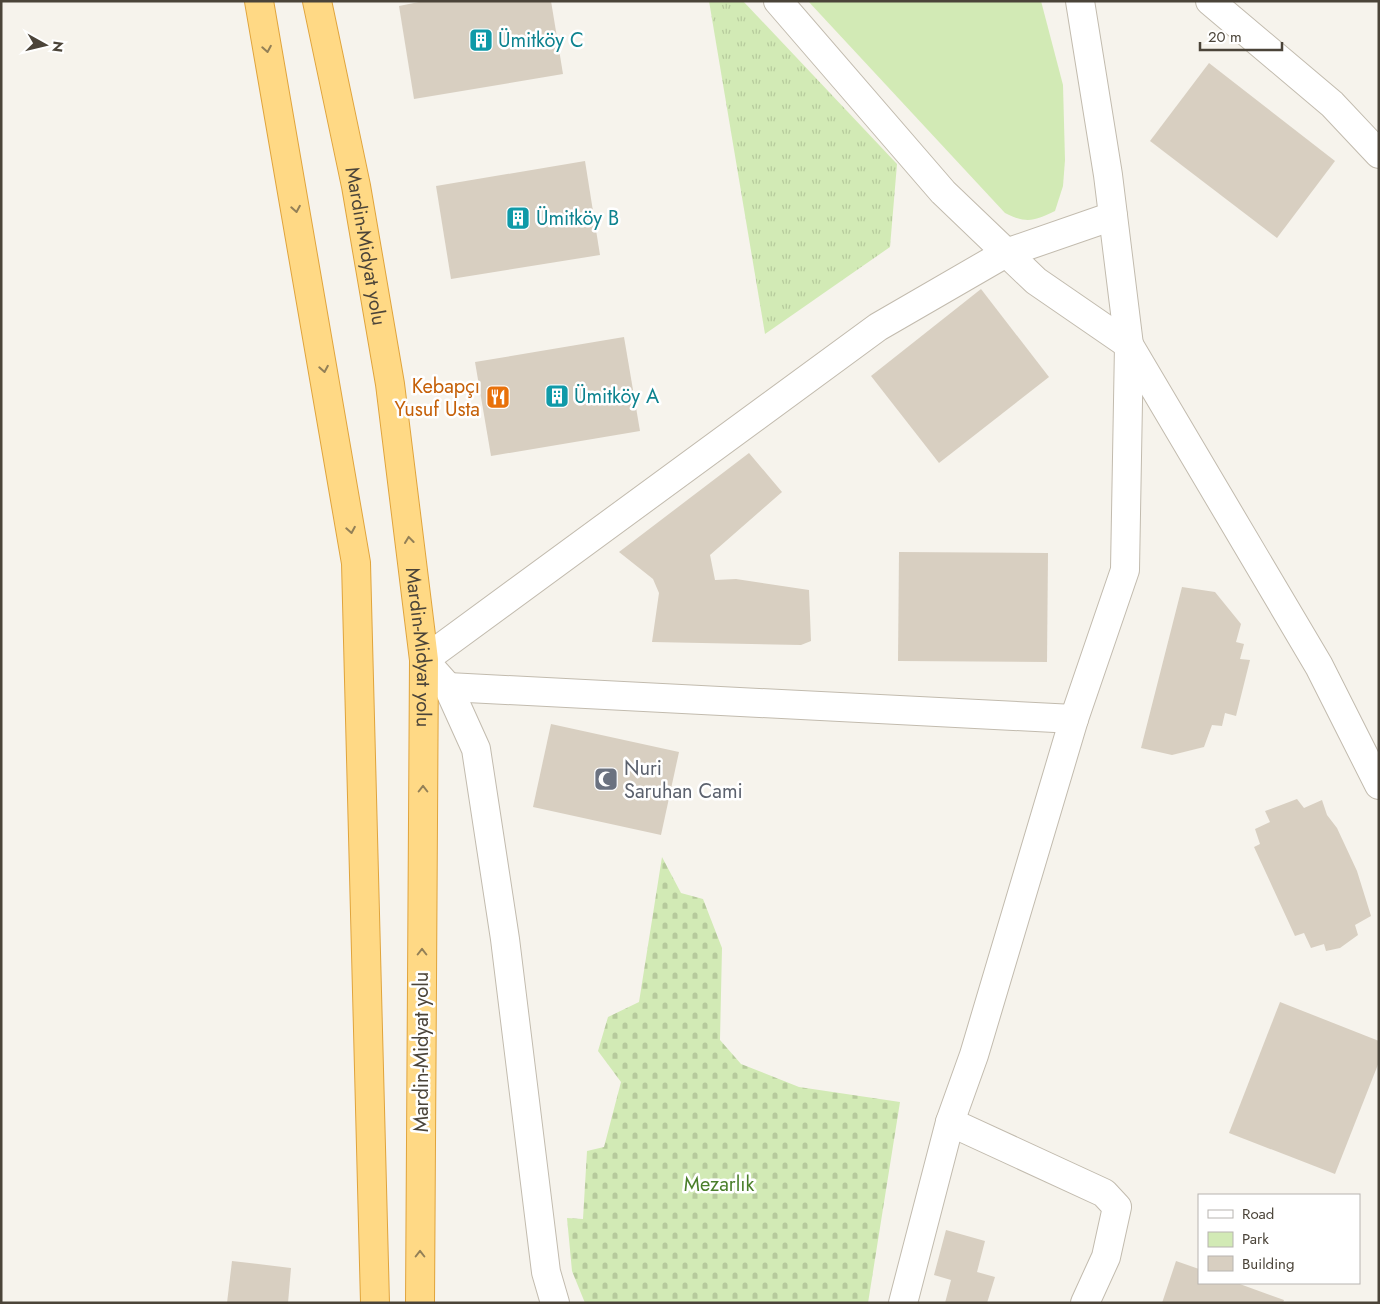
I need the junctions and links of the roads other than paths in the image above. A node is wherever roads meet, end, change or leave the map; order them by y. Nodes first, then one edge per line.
1 (259, 1) edge
2 (317, 1) edge
3 (778, 1) edge
4 (1080, 1) edge
5 (1210, 1) edge
6 (1379, 154) edge
7 (1113, 216) junction
8 (1006, 253) junction
9 (1129, 345) junction
10 (424, 660) junction
11 (448, 687) junction
12 (1074, 719) junction
13 (1379, 785) edge
14 (950, 1122) junction
15 (375, 1303) edge
16 (420, 1303) edge
17 (555, 1303) edge
18 (903, 1303) edge
19 (1085, 1303) edge

1 -> 15 highway
10 -> 2 highway, Mardin-Midyat yolu
3 - 8 street
4 - 7 street
5 - 6 street
7 - 8 street
7 - 9 street
8 - 9 street
8 - 10 street
9 - 12 street
9 - 13 street
10 - 11 street
16 -> 10 highway, Mardin-Midyat yolu
11 - 12 street
11 - 17 street
12 - 14 street
14 - 18 street
14 - 19 street

